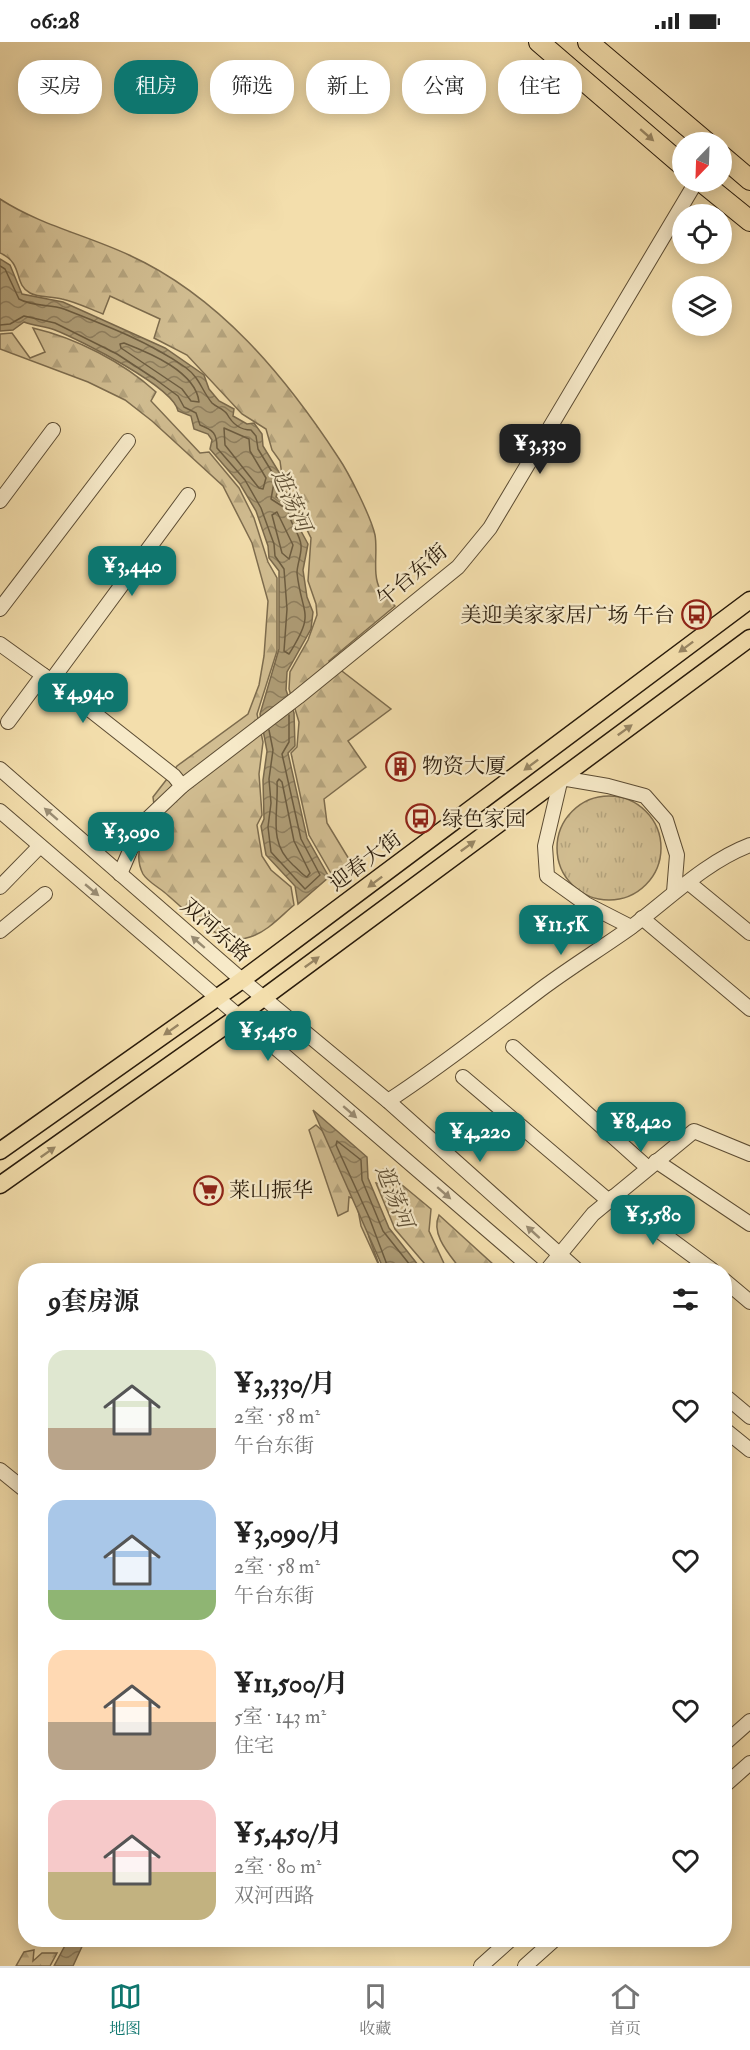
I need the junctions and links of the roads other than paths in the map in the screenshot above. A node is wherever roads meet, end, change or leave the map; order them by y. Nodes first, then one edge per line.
1 (539, 42) edge
2 (588, 42) edge
3 (694, 132) edge
4 (672, 156) edge
5 (732, 165) edge
6 (750, 180) edge
7 (690, 192) edge
8 (714, 192) edge
9 (750, 221) edge
10 (52, 430) dead end
11 (128, 441) dead end
12 (188, 495) dead end
13 (0, 501) edge
14 (750, 600) edge
15 (0, 609) edge
16 (0, 644) edge
17 (748, 644) edge
18 (47, 678) junction
19 (8, 722) dead end
20 (0, 770) edge
21 (561, 778) junction
22 (182, 786) junction
23 (0, 811) edge
24 (750, 845) edge
25 (40, 846) junction
26 (120, 874) junction
27 (688, 884) junction
28 (0, 887) edge
29 (674, 892) junction
30 (45, 894) dead end
31 (636, 922) junction
32 (0, 931) edge
33 (750, 933) edge
34 (242, 980) junction
35 (219, 997) junction
36 (264, 997) junction
37 (750, 1009) edge
38 (239, 1016) junction
39 (513, 1047) dead end
40 (463, 1077) dead end
41 (388, 1101) junction
42 (0, 1151) edge
43 (750, 1154) edge
44 (652, 1164) junction
45 (0, 1185) edge
46 (611, 1199) junction
47 (750, 1224) edge
48 (561, 1256) junction
49 (526, 1263) edge
50 (554, 1263) edge
51 (569, 1263) edge
52 (701, 1263) edge
53 (732, 1287) edge
54 (750, 1302) edge
55 (732, 1402) edge
56 (750, 1417) edge
57 (732, 1435) edge
58 (750, 1450) edge
59 (0, 1470) edge
60 (18, 1485) edge
61 (750, 1721) edge
62 (732, 1737) edge
63 (750, 1763) edge
64 (732, 1779) edge
65 (502, 1947) edge
66 (546, 1947) edge
67 (481, 1966) edge
68 (525, 1966) edge

1 -> 4 highway
2 - 3 highway
5 - 6 highway
7 - 22 street, 午台东街
8 - 9 highway
10 - 13 street
11 - 15 street
12 - 18 street
14 -> 34 main road, 迎春大街
16 - 18 street
21 -> 17 main road
18 - 19 street
18 - 22 street
26 -> 20 street, 双河东路
21 - 29 street
21 - 31 street
36 -> 21 main road
22 - 26 street, 午台东街
23 - 25 street
24 - 27 street
25 - 28 street
25 -> 35 street
34 -> 26 street, 双河东路
27 - 29 street
27 - 33 street
29 - 31 street
30 - 32 street
31 - 37 street
31 - 41 street
34 - 35 main road, 迎春大街
34 - 36 street, 双河东路
35 - 38 street
35 -> 42 main road, 迎春大街
36 - 38 main road
36 - 41 street, 双河东路
45 -> 38 main road
38 -> 49 street
39 - 44 street
40 - 46 street
48 -> 41 street, 双河东路
43 - 44 street
44 - 46 street
44 - 47 street
46 - 48 street
46 - 52 street
48 - 50 street
48 - 51 street, 双河东路
53 - 54 street
55 - 56 street
57 - 58 street
59 - 60 street
61 - 62 street
63 - 64 street
65 - 67 street
66 - 68 street

